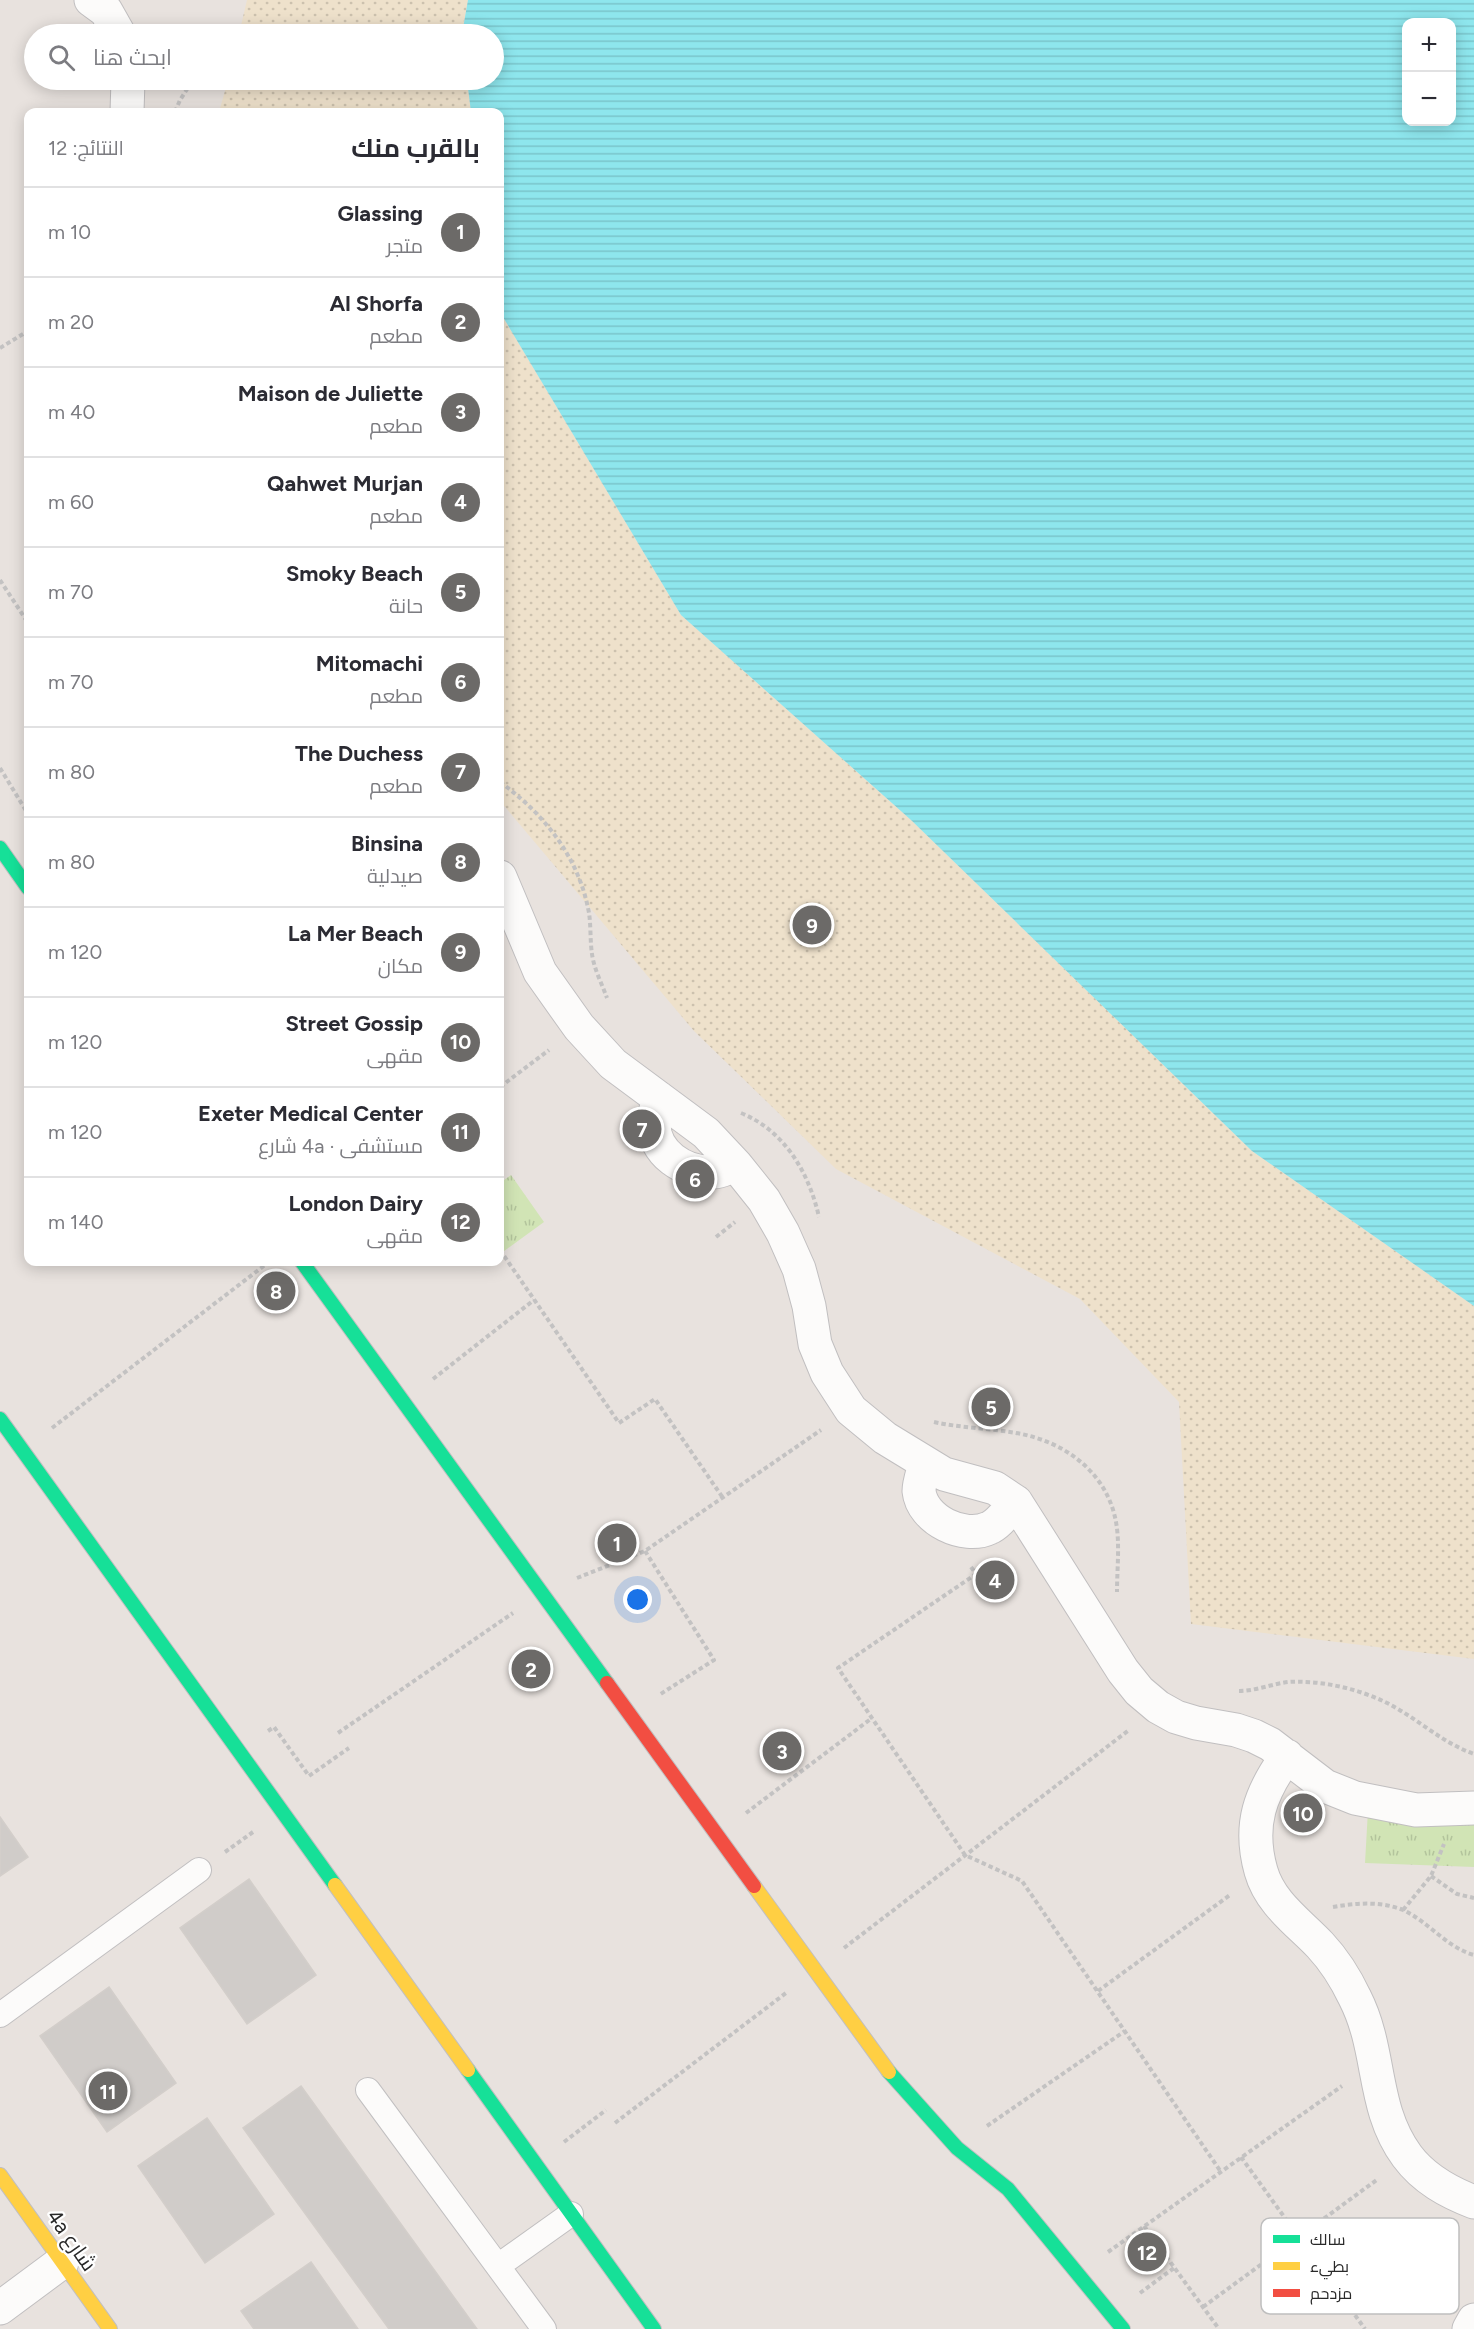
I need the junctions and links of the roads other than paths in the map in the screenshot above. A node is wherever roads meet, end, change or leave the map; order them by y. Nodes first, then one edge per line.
1 (91, 0) edge
2 (113, 24) edge
3 (128, 90) edge
4 (127, 108) edge
5 (0, 848) edge
6 (24, 882) edge
7 (504, 886) edge
8 (305, 1266) edge
9 (0, 1419) edge
10 (925, 1464) junction
11 (1016, 1502) junction
12 (1287, 1756) junction
13 (1461, 1809) edge
14 (199, 1870) road end
15 (0, 2015) edge
16 (368, 2090) dead end
17 (0, 2175) edge
18 (1474, 2202) edge
19 (571, 2214) junction
20 (63, 2262) junction
21 (498, 2266) junction
22 (0, 2308) edge
23 (1474, 2320) edge
24 (110, 2329) edge
25 (544, 2329) edge
26 (654, 2329) edge
27 (1123, 2329) edge
28 (1468, 2329) edge

1 - 2 street
3 - 4 street
5 - 6 street
7 - 10 street
8 - 27 street
9 - 19 street
10 - 11 street
10 - 11 street
11 - 12 street
12 - 13 street
12 - 18 street
14 - 15 lane
16 - 21 lane
17 - 20 street, 4a شارع
19 - 21 lane
19 - 26 street
20 - 22 street
20 - 24 street, 4a شارع
21 - 25 lane
23 - 28 street

